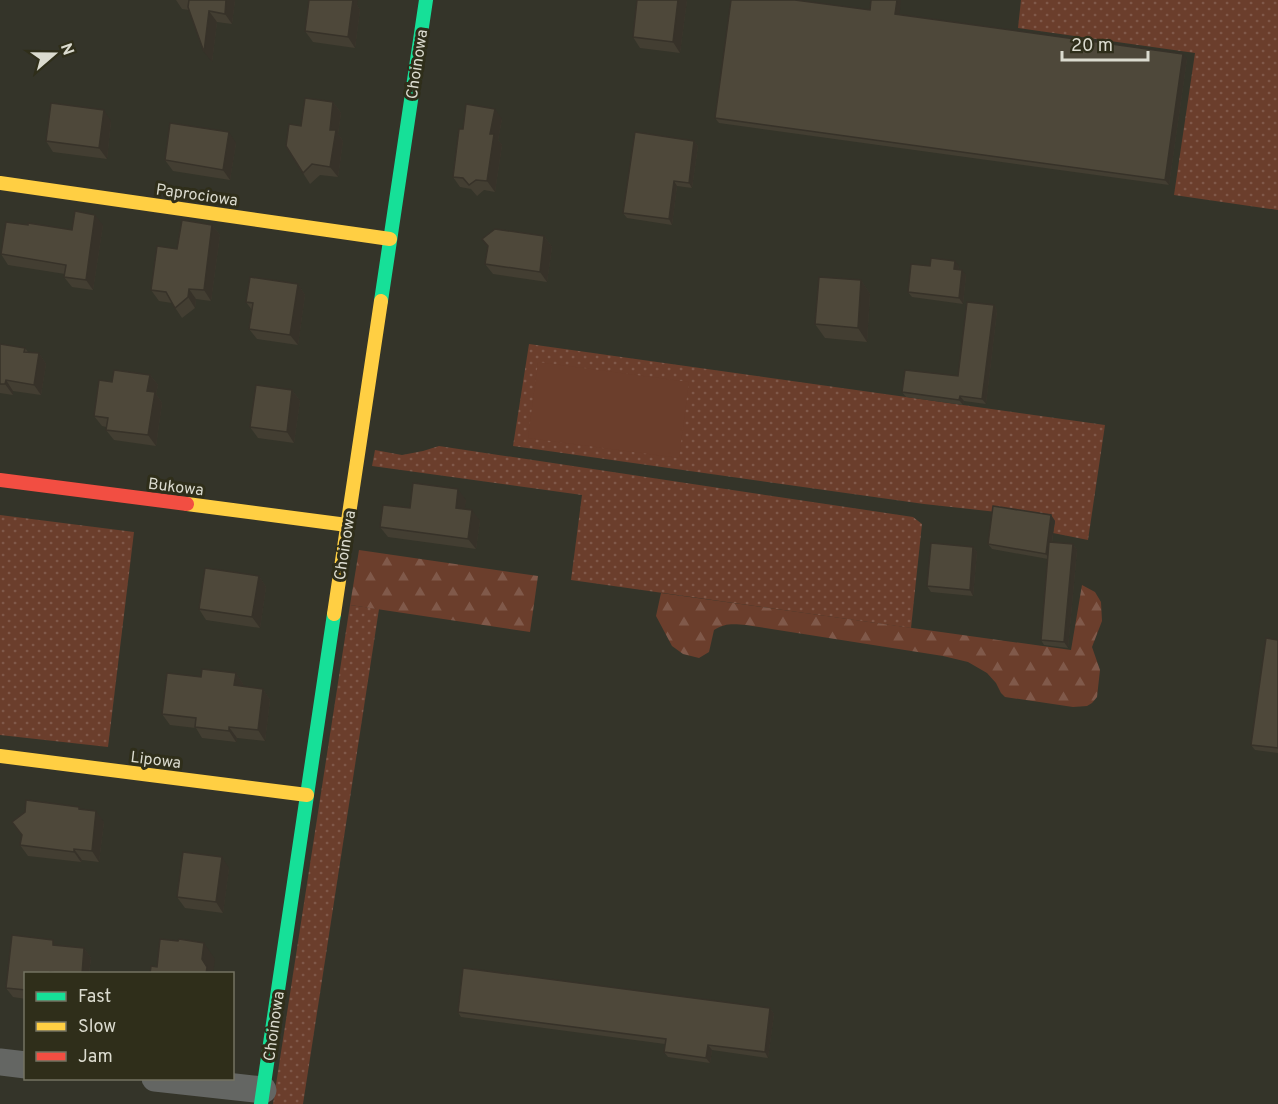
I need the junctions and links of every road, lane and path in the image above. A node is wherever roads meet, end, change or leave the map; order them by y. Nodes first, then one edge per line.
1 (426, 0) edge
2 (0, 183) edge
3 (390, 239) junction
4 (0, 480) edge
5 (347, 525) junction
6 (0, 756) edge
7 (307, 795) junction
8 (0, 1062) edge
9 (24, 1065) edge
10 (166, 1080) edge
11 (262, 1097) edge

1 - 3 street, Choinowa
2 - 3 street, Paprociowa
3 - 5 street, Choinowa
4 - 5 street, Bukowa
5 - 7 street, Choinowa
6 - 7 street, Lipowa
7 - 11 street, Choinowa
8 - 9 street
10 - 11 street, Choinowa

